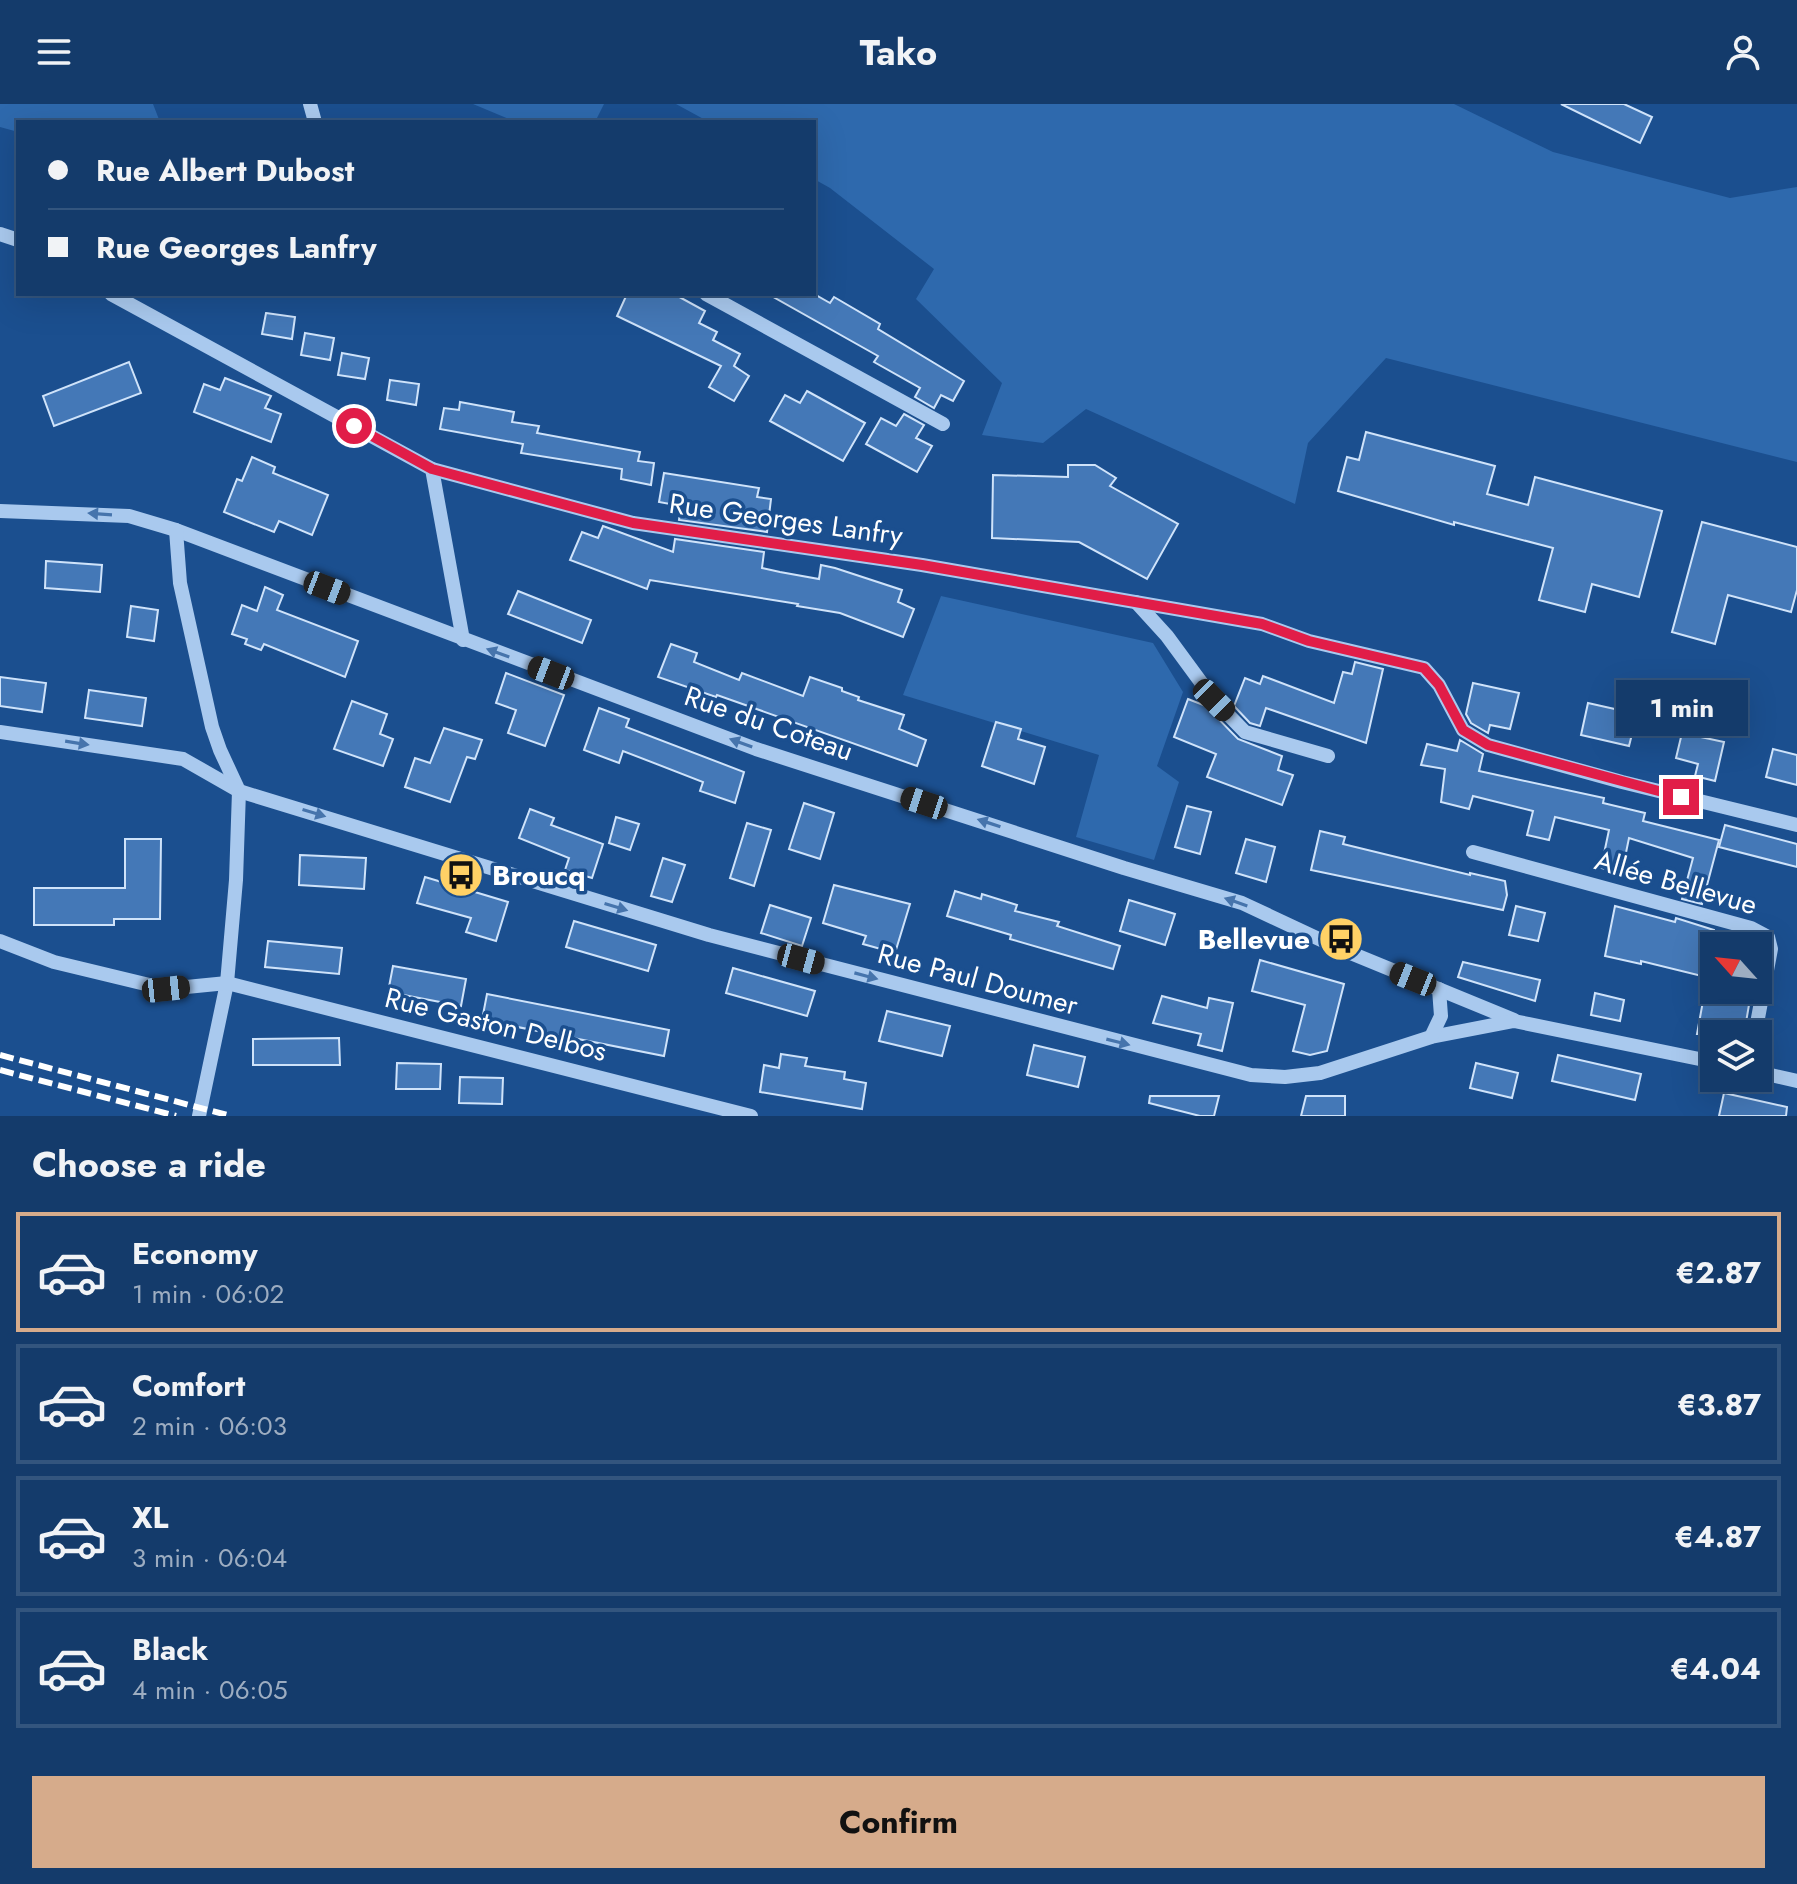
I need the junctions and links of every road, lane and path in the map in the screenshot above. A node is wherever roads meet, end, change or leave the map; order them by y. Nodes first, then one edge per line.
1 (115, 296) edge
2 (710, 296) edge
3 (943, 424) dead end
4 (432, 469) junction
5 (0, 511) edge
6 (176, 530) junction
7 (1136, 602) junction
8 (463, 640) junction
9 (0, 732) edge
10 (1328, 756) dead end
11 (239, 791) junction
12 (1797, 825) edge
13 (1473, 852) dead end
14 (0, 941) edge
15 (227, 983) junction
16 (1439, 989) junction
17 (1758, 1020) edge
18 (1514, 1021) junction
19 (1431, 1037) junction
20 (1700, 1059) edge
21 (1772, 1075) edge
22 (1797, 1081) edge
23 (199, 1116) edge
24 (751, 1116) edge

1 - 4 street, Rue Georges Lanfry
2 - 3 street
4 - 7 street, Rue Georges Lanfry
4 - 8 street
6 -> 5 street, Rue du Coteau
6 - 8 street, Rue du Coteau
6 - 11 street
7 - 10 street
7 - 12 street, Rue Georges Lanfry
16 -> 8 street, Rue du Coteau
9 -> 11 street, Rue Paul Doumer
11 - 15 street
11 -> 19 street, Rue Paul Doumer
13 - 17 street, Allée Bellevue
14 - 15 street, Rue Gaston Delbos
15 - 23 street
15 - 24 street, Rue Gaston Delbos
16 - 18 street, Rue du Coteau
16 - 19 street
18 - 19 street, Rue Paul Doumer
18 - 20 street, Rue Paul Doumer
21 - 22 street

